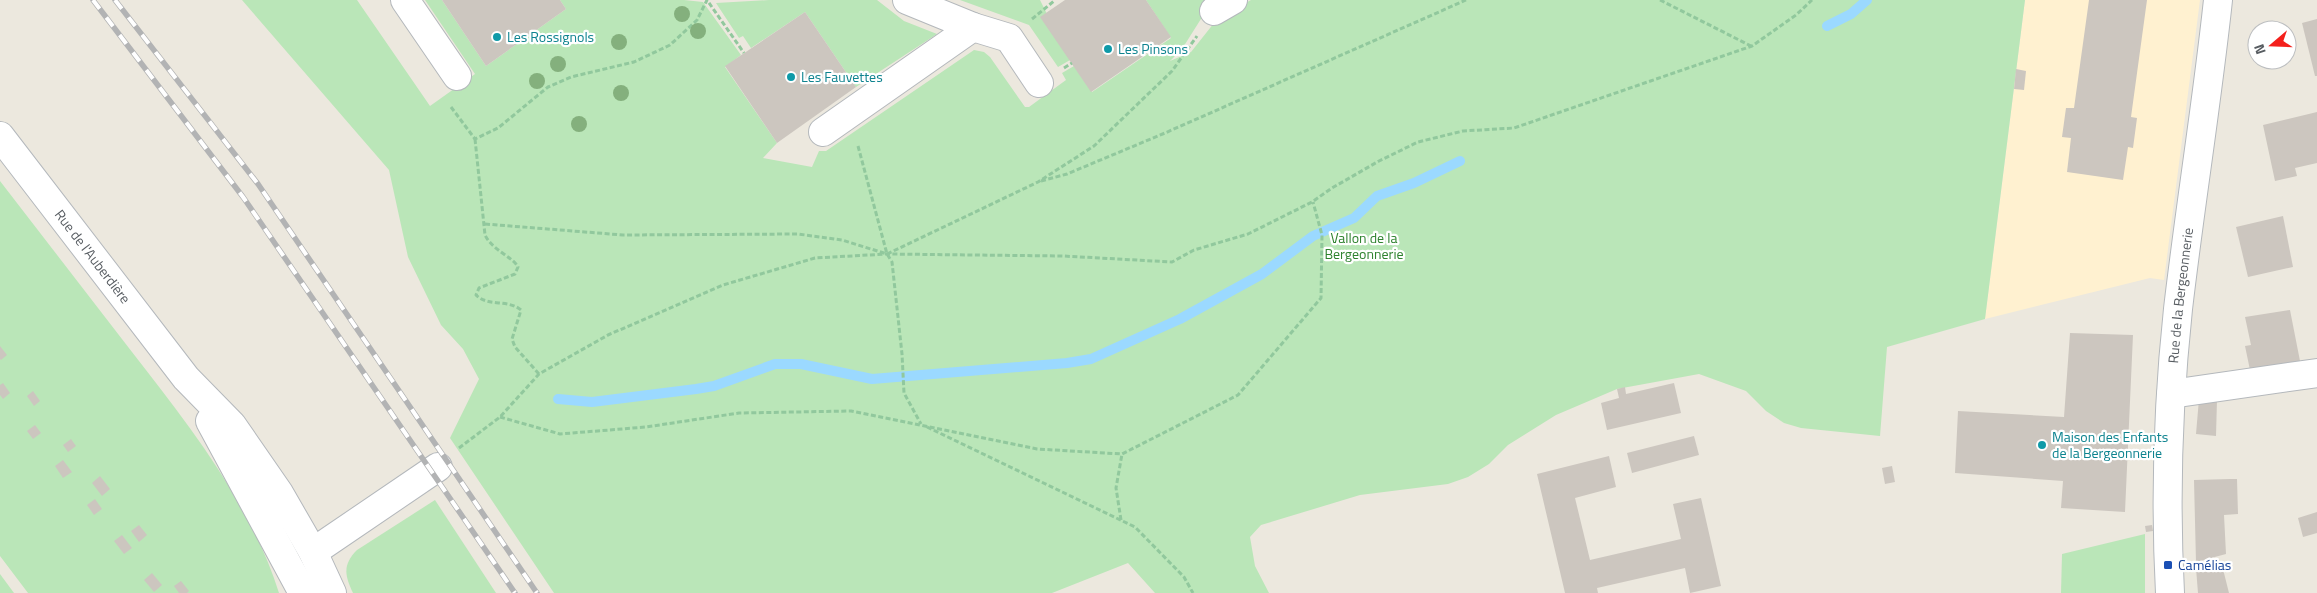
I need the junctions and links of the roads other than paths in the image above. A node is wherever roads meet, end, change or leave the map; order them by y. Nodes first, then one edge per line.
1 (405, 0) edge
2 (908, 0) edge
3 (2218, 0) edge
4 (973, 27) junction
5 (457, 76) road end
6 (1039, 83) dead end
7 (823, 132) dead end
8 (0, 136) edge
9 (2317, 373) edge
10 (186, 378) junction
11 (2171, 394) junction
12 (438, 467) road end
13 (313, 552) junction
14 (303, 593) edge
15 (332, 593) edge
16 (2170, 593) edge

1 - 5 street
2 - 4 street
3 - 11 street, Rue de la Bergeonnerie
4 - 6 street
4 - 7 street
8 - 10 street, Rue de l'Auberdière
9 - 11 street
10 - 13 street, Rue de l'Auberdière
10 - 14 street, Rue de l'Auberdière
11 - 16 street, Rue de la Bergeonnerie
12 - 13 street
13 - 15 street, Rue de l'Auberdière

